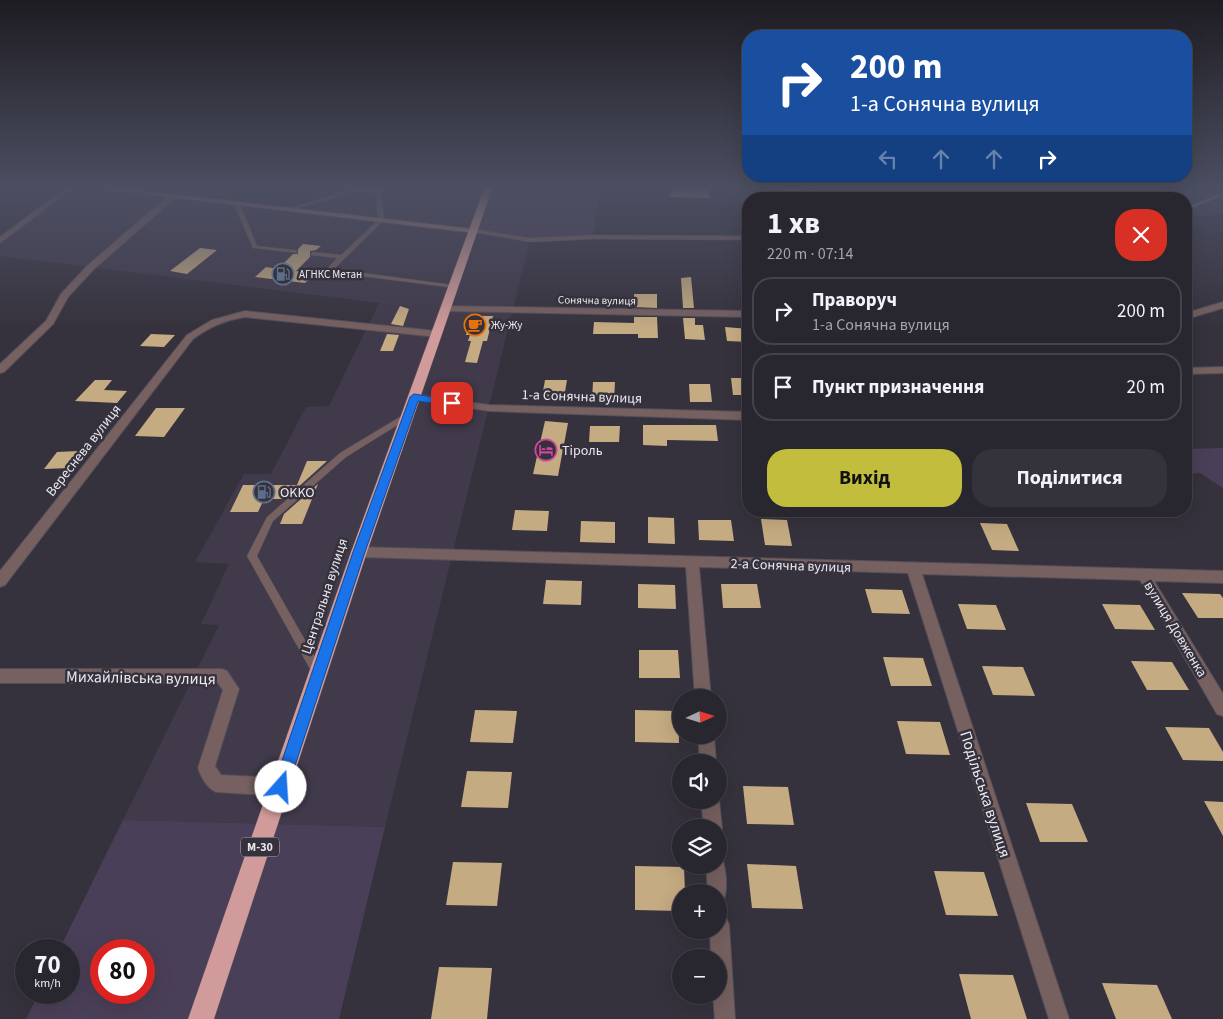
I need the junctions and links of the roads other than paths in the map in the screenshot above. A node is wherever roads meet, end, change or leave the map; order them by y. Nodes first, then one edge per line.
1 (130, 234) edge
2 (250, 234) edge
3 (367, 234) edge
4 (473, 234) edge
5 (485, 234) edge
6 (742, 238) edge
7 (296, 252) dead end
8 (313, 254) dead end
9 (342, 257) junction
10 (453, 286) junction
11 (1223, 305) edge
12 (446, 309) junction
13 (742, 314) edge
14 (1192, 314) edge
15 (437, 334) junction
16 (0, 370) edge
17 (1223, 370) edge
18 (1192, 371) edge
19 (414, 397) junction
20 (408, 416) junction
21 (742, 416) edge
22 (359, 552) junction
23 (692, 562) junction
24 (913, 568) junction
25 (1144, 575) junction
26 (1223, 577) edge
27 (0, 581) edge
28 (0, 676) edge
29 (319, 676) junction
30 (702, 689) edge
31 (1223, 709) edge
32 (281, 787) junction
33 (720, 939) edge
34 (201, 1019) edge
35 (725, 1019) edge
36 (1059, 1019) edge

1 - 16 street
2 - 7 lane
3 - 9 lane
4 - 10 highway, Центральна вулиця / М-30
5 - 6 lane
8 - 9 lane
9 - 10 lane
10 - 12 highway, Центральна вулиця / М-30
11 - 14 street
12 - 13 street, Сонячна вулиця
12 - 15 highway, Центральна вулиця / М-30
15 - 19 highway, Центральна вулиця / М-30
15 - 27 street, Вереснева вулиця
17 - 18 street
19 - 20 highway, Центральна вулиця / М-30
19 - 21 street, 1-а Сонячна вулиця
20 - 22 highway, Центральна вулиця / М-30
20 - 29 lane
22 - 23 street, 2-а Сонячна вулиця
22 - 29 highway, Центральна вулиця / М-30
23 - 24 street, 2-а Сонячна вулиця
23 - 30 street
24 - 25 street, 2-а Сонячна вулиця
24 - 36 street, Подільська вулиця
25 - 26 street, 2-а Сонячна вулиця
25 - 31 street, вулиця Довженка
28 - 32 street, Михайлівська вулиця
29 - 32 highway, Центральна вулиця / М-30
32 - 34 highway, Центральна вулиця / М-30
33 - 35 street

